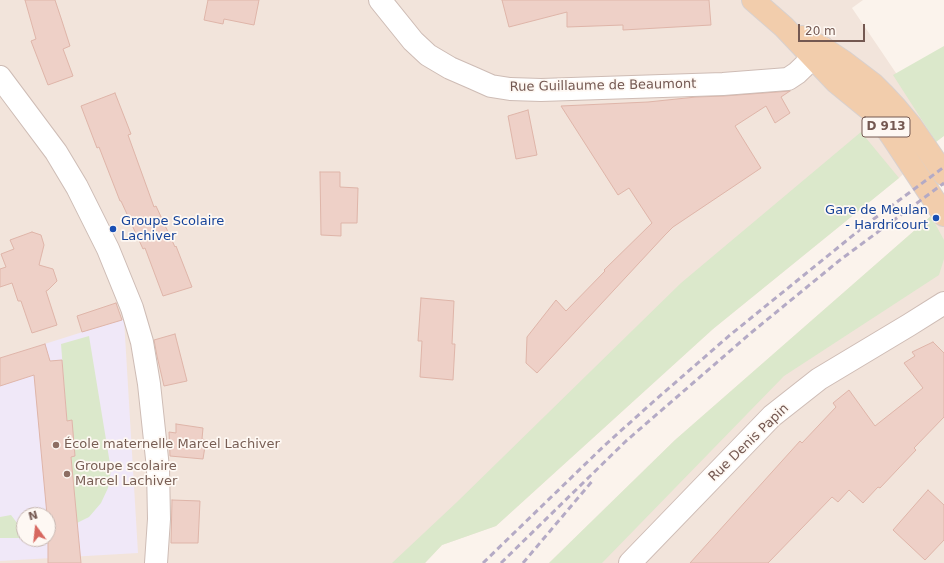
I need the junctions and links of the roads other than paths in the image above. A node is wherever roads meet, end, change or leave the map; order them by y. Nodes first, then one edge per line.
1 (380, 0) edge
2 (753, 0) edge
3 (818, 53) junction
4 (0, 77) edge
5 (944, 174) edge
6 (944, 214) edge
7 (944, 303) edge
8 (156, 563) edge
9 (630, 563) edge

1 - 3 street, Rue Guillaume de Beaumont
2 - 3 main road, D 913
3 - 5 main road, D 913
3 - 6 main road, D 913
4 - 8 street
7 - 9 street, Rue Denis Papin

